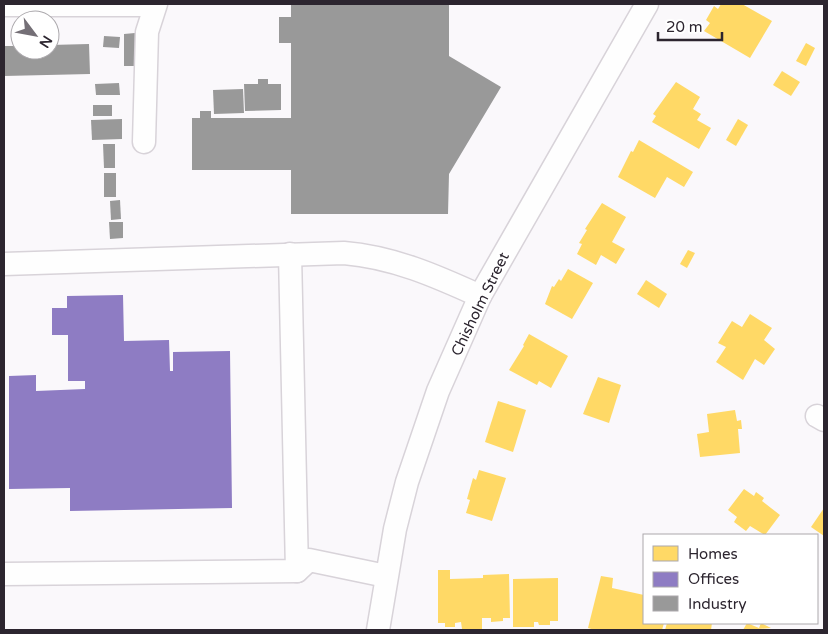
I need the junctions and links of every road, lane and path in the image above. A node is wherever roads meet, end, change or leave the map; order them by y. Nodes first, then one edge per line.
1 (156, 4) edge
2 (647, 4) edge
3 (4, 5) edge
4 (144, 142) dead end
5 (290, 254) junction
6 (4, 264) edge
7 (480, 296) junction
8 (296, 571) junction
9 (4, 574) edge
10 (386, 576) junction
11 (378, 630) edge

1 - 3 street
1 - 4 street
2 - 7 street, Chisholm Street
5 - 6 street
5 - 7 street
5 - 8 street
7 - 10 street, Chisholm Street
8 - 9 street
8 - 10 street
10 - 11 street, Chisholm Street

